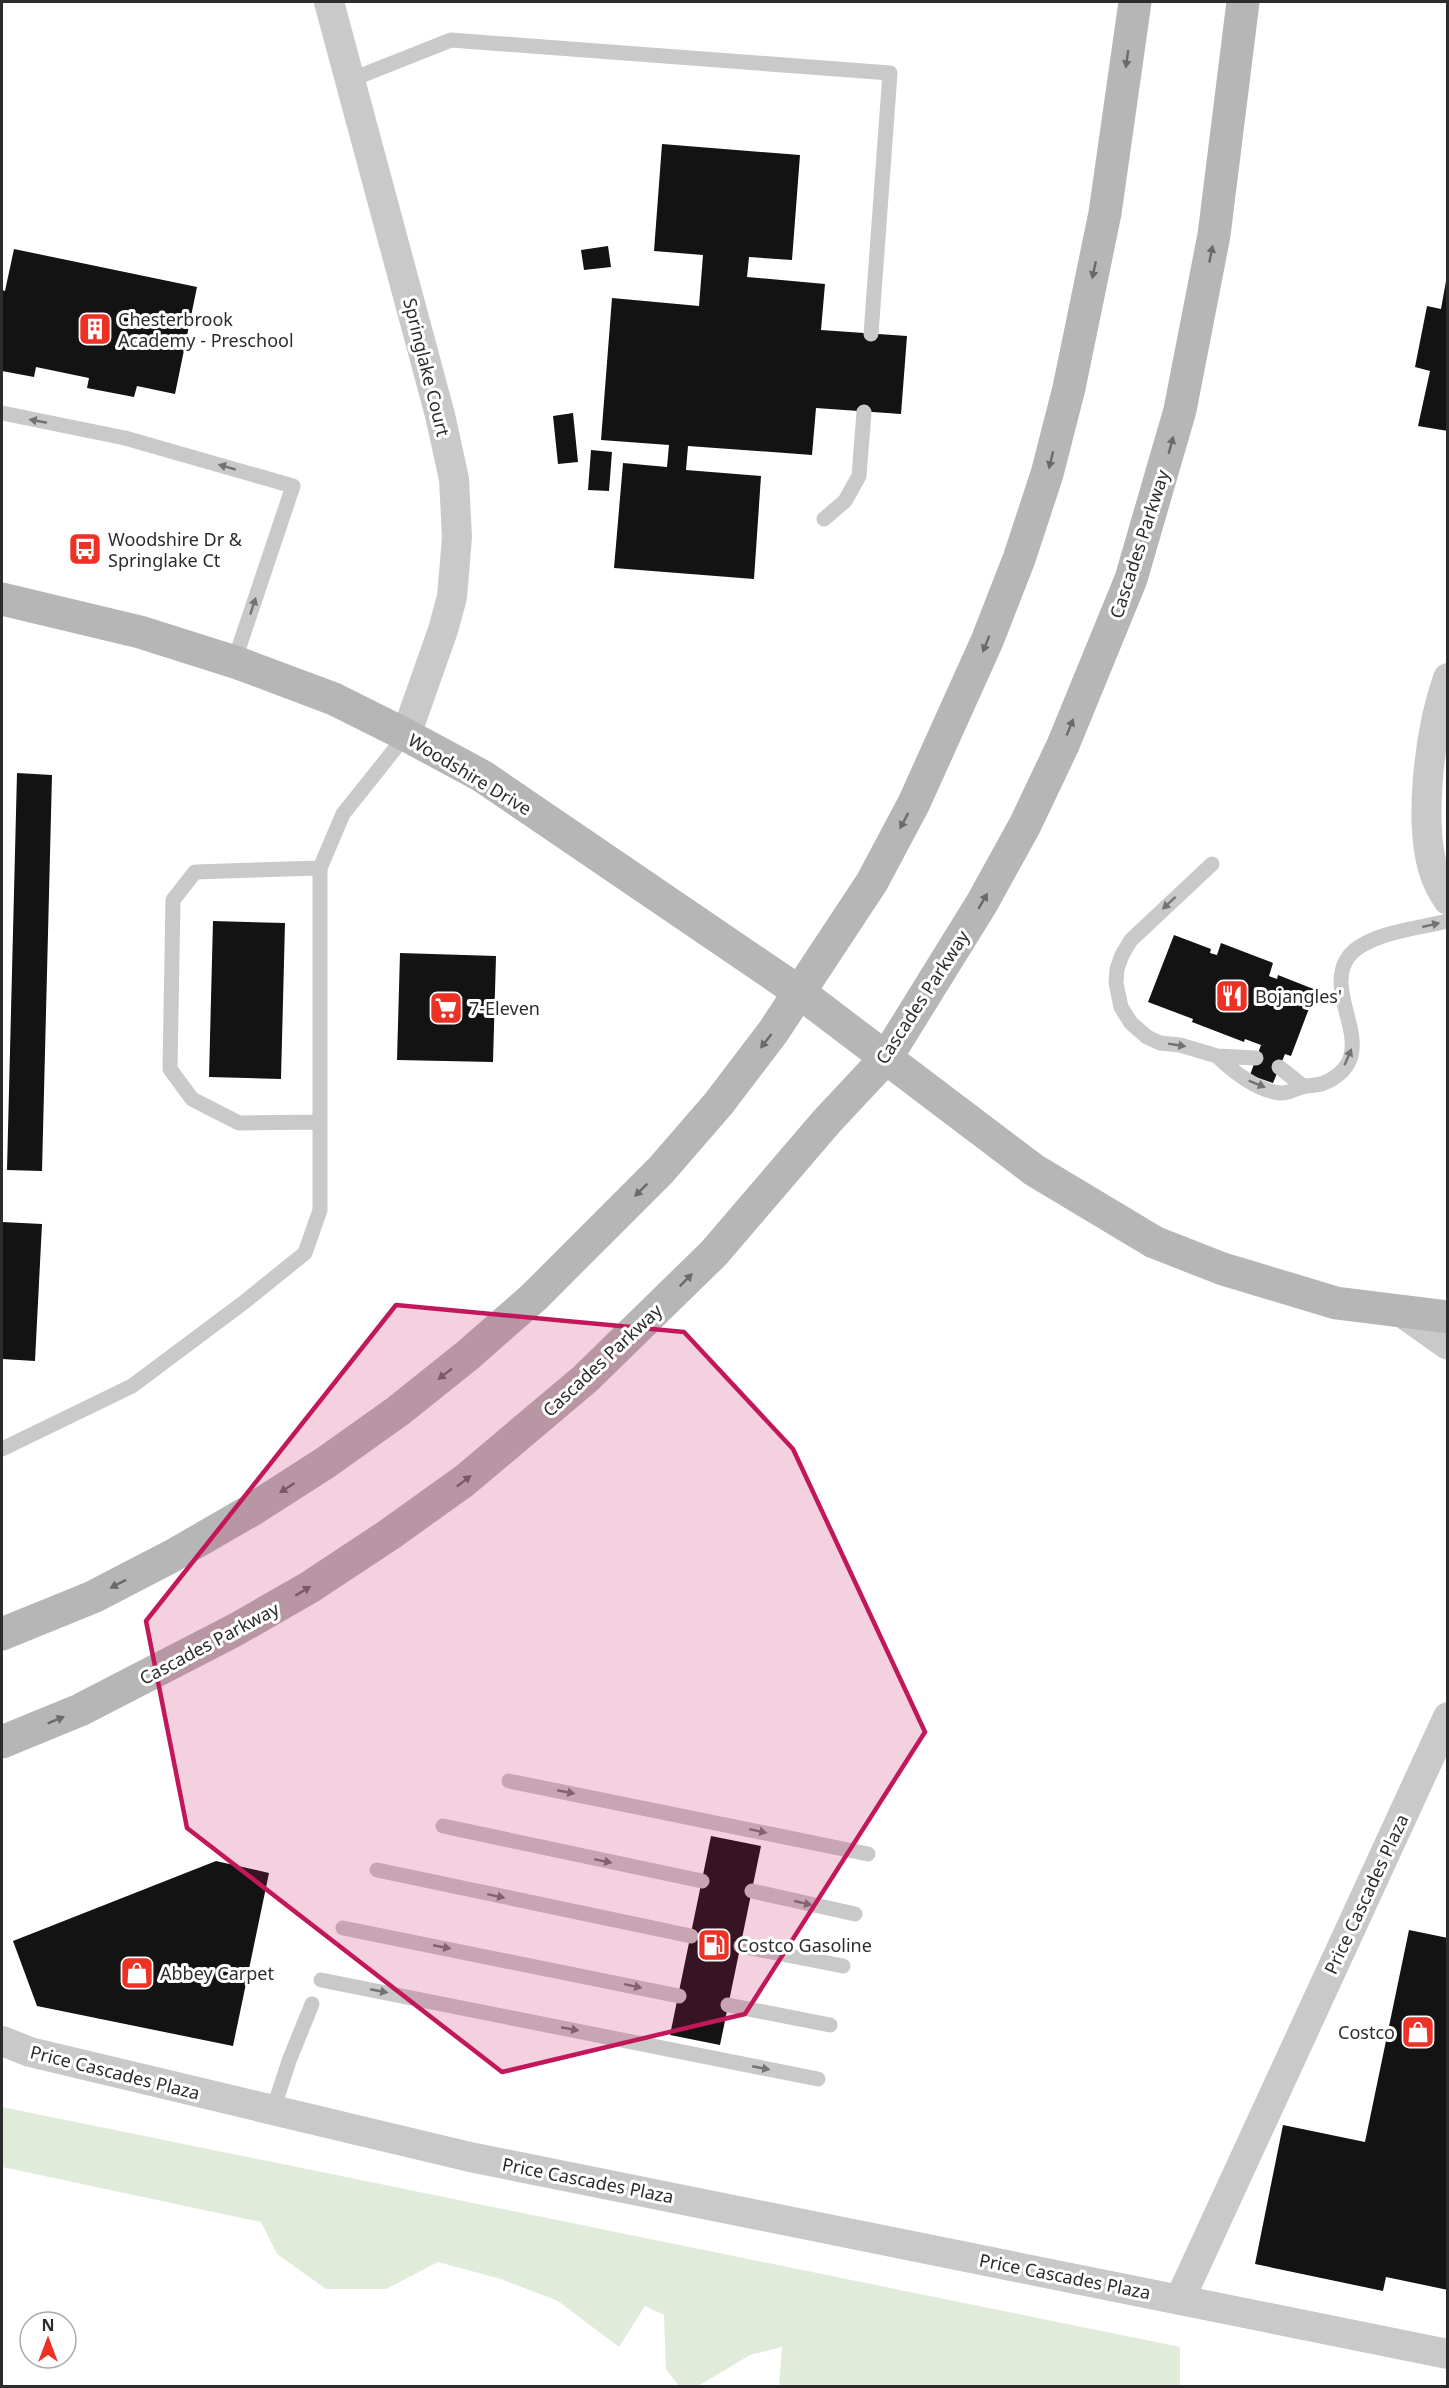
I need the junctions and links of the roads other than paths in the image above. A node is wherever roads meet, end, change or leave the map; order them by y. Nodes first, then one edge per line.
1 (329, 2) edge
2 (1135, 2) edge
3 (1243, 2) edge
4 (350, 80) junction
5 (871, 334) dead end
6 (864, 412) dead end
7 (2, 413) edge
8 (824, 519) dead end
9 (2, 599) edge
10 (234, 662) junction
11 (1448, 678) edge
12 (406, 735) junction
13 (1212, 864) dead end
14 (320, 868) junction
15 (1444, 885) edge
16 (1448, 921) edge
17 (799, 992) junction
18 (1217, 1056) junction
19 (886, 1058) junction
20 (1256, 1058) dead end
21 (1280, 1067) dead end
22 (1303, 1086) junction
23 (320, 1122) junction
24 (1400, 1311) junction
25 (1448, 1317) edge
26 (1448, 1345) edge
27 (2, 1449) edge
28 (2, 1634) edge
29 (1448, 1717) edge
30 (2, 1742) edge
31 (509, 1781) dead end
32 (443, 1826) dead end
33 (868, 1854) dead end
34 (377, 1870) dead end
35 (702, 1881) dead end
36 (752, 1891) dead end
37 (855, 1914) dead end
38 (343, 1928) dead end
39 (691, 1936) dead end
40 (741, 1946) dead end
41 (843, 1966) dead end
42 (321, 1980) dead end
43 (678, 1996) dead end
44 (312, 2004) dead end
45 (728, 2005) dead end
46 (830, 2025) dead end
47 (2, 2041) edge
48 (818, 2079) dead end
49 (273, 2110) junction
50 (1180, 2299) junction
51 (1448, 2354) edge

1 - 4 street, Springlake Court
2 -> 17 main road
19 -> 3 main road, Cascades Parkway
4 - 5 lane
4 - 12 street, Springlake Court
6 - 8 lane
10 -> 7 lane
9 - 10 main road, Woodshire Drive
10 - 12 main road, Woodshire Drive
11 - 15 street
12 - 14 lane
12 - 17 main road, Woodshire Drive
13 -> 18 lane
14 - 23 lane
14 - 23 lane
22 -> 16 lane
17 - 19 main road, Woodshire Drive
17 -> 28 main road
18 - 20 lane
18 -> 22 lane
19 - 24 main road, Woodshire Drive
30 -> 19 main road, Cascades Parkway
21 - 22 lane
23 - 27 lane
24 - 25 main road, Woodshire Drive
24 - 26 street
29 - 50 street, Price Cascades Plaza
31 -> 33 lane
32 -> 35 lane
34 -> 39 lane
36 -> 37 lane
38 -> 43 lane
40 - 41 lane
42 -> 48 lane
44 - 49 lane
45 - 46 lane
47 - 49 street, Price Cascades Plaza
49 - 50 street, Price Cascades Plaza
50 - 51 street, Price Cascades Plaza

